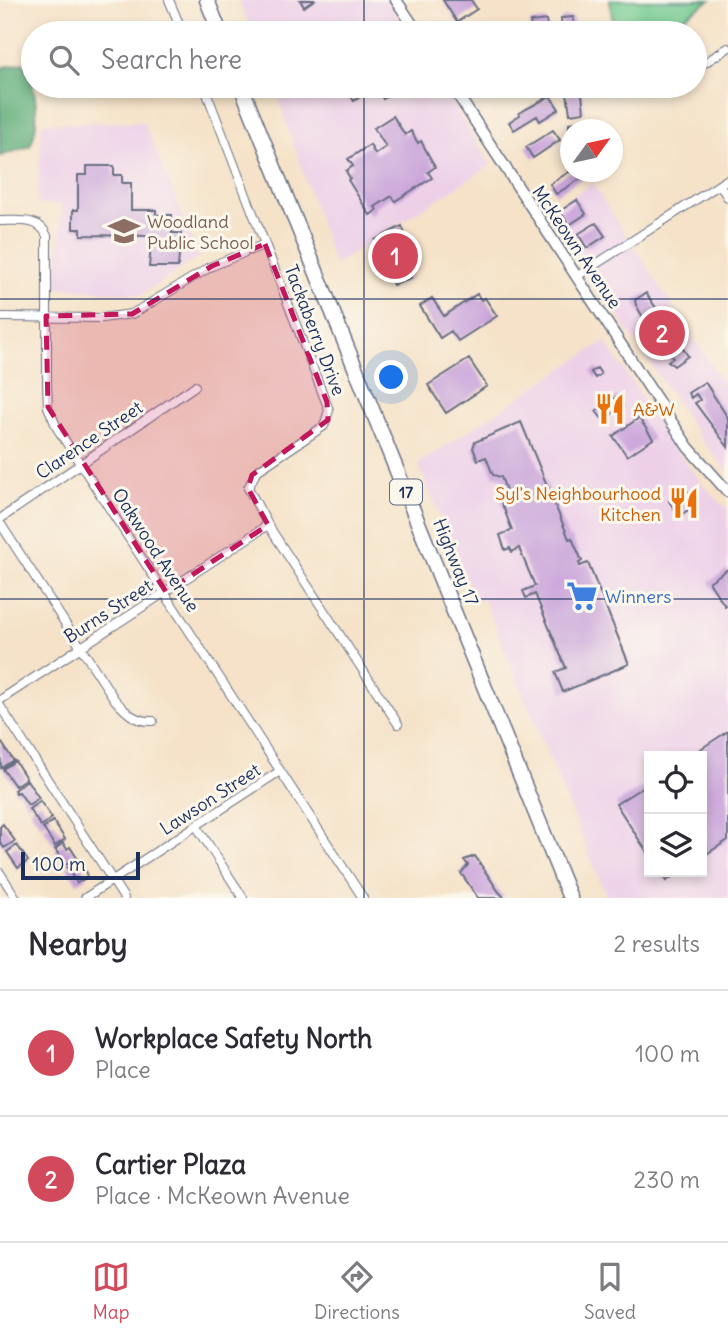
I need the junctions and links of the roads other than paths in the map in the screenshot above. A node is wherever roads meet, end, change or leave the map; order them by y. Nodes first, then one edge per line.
1 (169, 0) edge
2 (206, 0) edge
3 (396, 0) edge
4 (178, 21) edge
5 (215, 21) edge
6 (410, 21) edge
7 (728, 48) edge
8 (707, 61) edge
9 (209, 98) edge
10 (247, 98) edge
11 (460, 98) edge
12 (728, 179) edge
13 (720, 185) junction
14 (728, 198) edge
15 (0, 220) edge
16 (265, 244) junction
17 (576, 277) junction
18 (46, 316) junction
19 (0, 317) edge
20 (195, 386) dead end
21 (80, 465) junction
22 (728, 492) edge
23 (0, 521) edge
24 (268, 525) junction
25 (166, 592) junction
26 (81, 647) junction
27 (0, 700) edge
28 (0, 706) edge
29 (153, 721) dead end
30 (398, 724) dead end
31 (281, 771) junction
32 (197, 827) junction
33 (0, 873) edge
34 (112, 880) junction
35 (16, 898) edge
36 (86, 898) edge
37 (124, 898) edge
38 (243, 898) edge
39 (363, 898) edge
40 (570, 898) edge

1 - 4 street
2 - 5 highway
3 - 6 street
7 - 8 street
9 - 16 street, Tackaberry Drive
10 - 40 highway, Highway 17 / 17
11 - 17 street, McKeown Avenue
12 - 13 street
13 - 14 street
13 - 17 street
15 - 18 street, Oakwood Avenue
16 - 18 street
16 - 24 street, Tackaberry Drive
17 - 22 street, McKeown Avenue
18 - 19 street
18 - 21 street, Oakwood Avenue
20 - 21 street, Clarence Street
21 - 23 street, Clarence Street
21 - 25 street, Oakwood Avenue
23 - 26 street
24 - 25 street, Burns Street
24 - 30 street, Tackaberry Drive
25 - 26 street, Burns Street
25 - 31 street, Oakwood Avenue
26 - 27 street, Burns Street
26 - 29 street
28 - 34 street
31 - 32 street, Lawson Street
31 - 39 street, Oakwood Avenue
32 - 34 street, Lawson Street
32 - 38 street
33 - 35 street
34 - 36 street, Lawson Street
34 - 37 street

